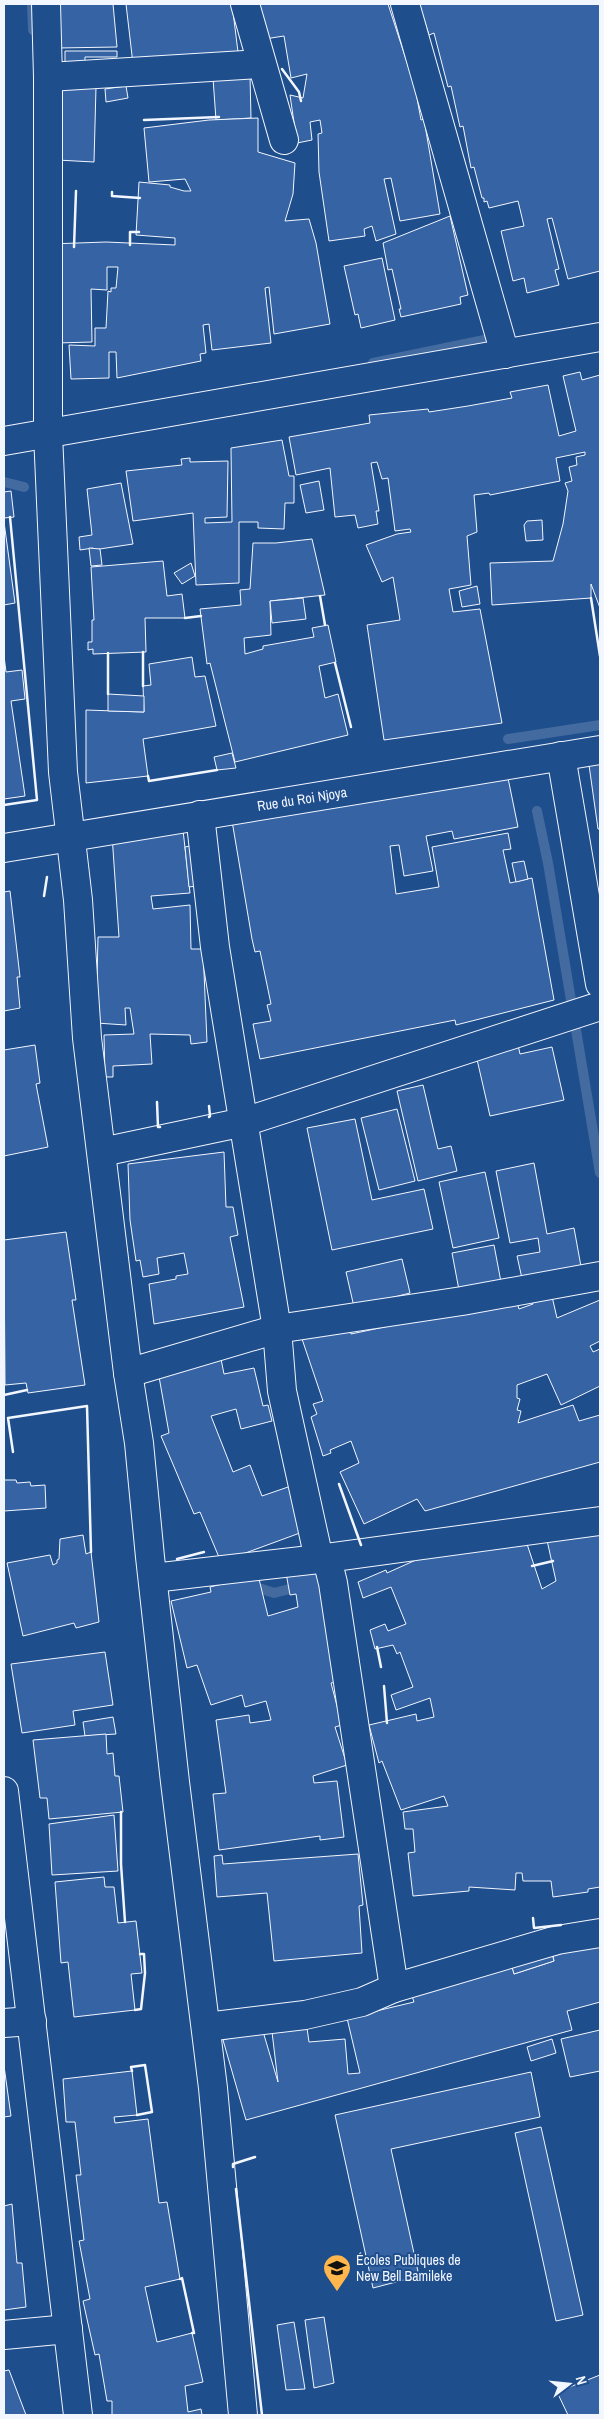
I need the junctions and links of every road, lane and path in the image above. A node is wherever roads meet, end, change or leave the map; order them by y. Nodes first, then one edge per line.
1 (46, 4) edge
2 (245, 4) edge
3 (405, 4) edge
4 (261, 64) junction
5 (48, 77) junction
6 (284, 140) dead end
7 (600, 337) edge
8 (505, 354) junction
9 (48, 434) junction
10 (4, 441) edge
11 (600, 750) edge
12 (561, 756) junction
13 (200, 815) junction
14 (69, 837) junction
15 (4, 848) edge
16 (600, 984) edge
17 (600, 1006) edge
18 (244, 1122) junction
19 (102, 1152) junction
20 (600, 1276) edge
21 (277, 1329) junction
22 (128, 1373) junction
23 (600, 1521) edge
24 (319, 1559) junction
25 (153, 1578) junction
26 (4, 1791) edge
27 (600, 1933) edge
28 (394, 1988) junction
29 (32, 2021) junction
30 (4, 2023) edge
31 (206, 2027) junction
32 (68, 2329) junction
33 (4, 2335) edge
34 (78, 2415) edge
35 (243, 2415) edge

1 - 5 street
2 - 4 street
3 - 8 street
4 - 5 street
4 - 6 street
5 - 9 street
7 - 8 street
8 - 9 street
9 - 10 street
9 - 14 street
11 - 12 street, Rue du Roi Njoya
12 - 13 street, Rue du Roi Njoya
12 - 16 street
13 - 14 street, Rue du Roi Njoya
13 - 18 street
14 - 15 street, Rue du Roi Njoya
14 - 19 street
17 - 18 street
18 - 19 street
18 - 21 street
19 - 22 street
20 - 21 street
21 - 22 street
21 - 24 street
22 - 25 street
23 - 24 street
24 - 25 street
24 - 28 street
25 - 31 street
26 - 29 street
27 - 28 street
28 - 31 street
29 - 30 street
29 - 32 street
31 - 35 street
32 - 33 street
32 - 34 street

